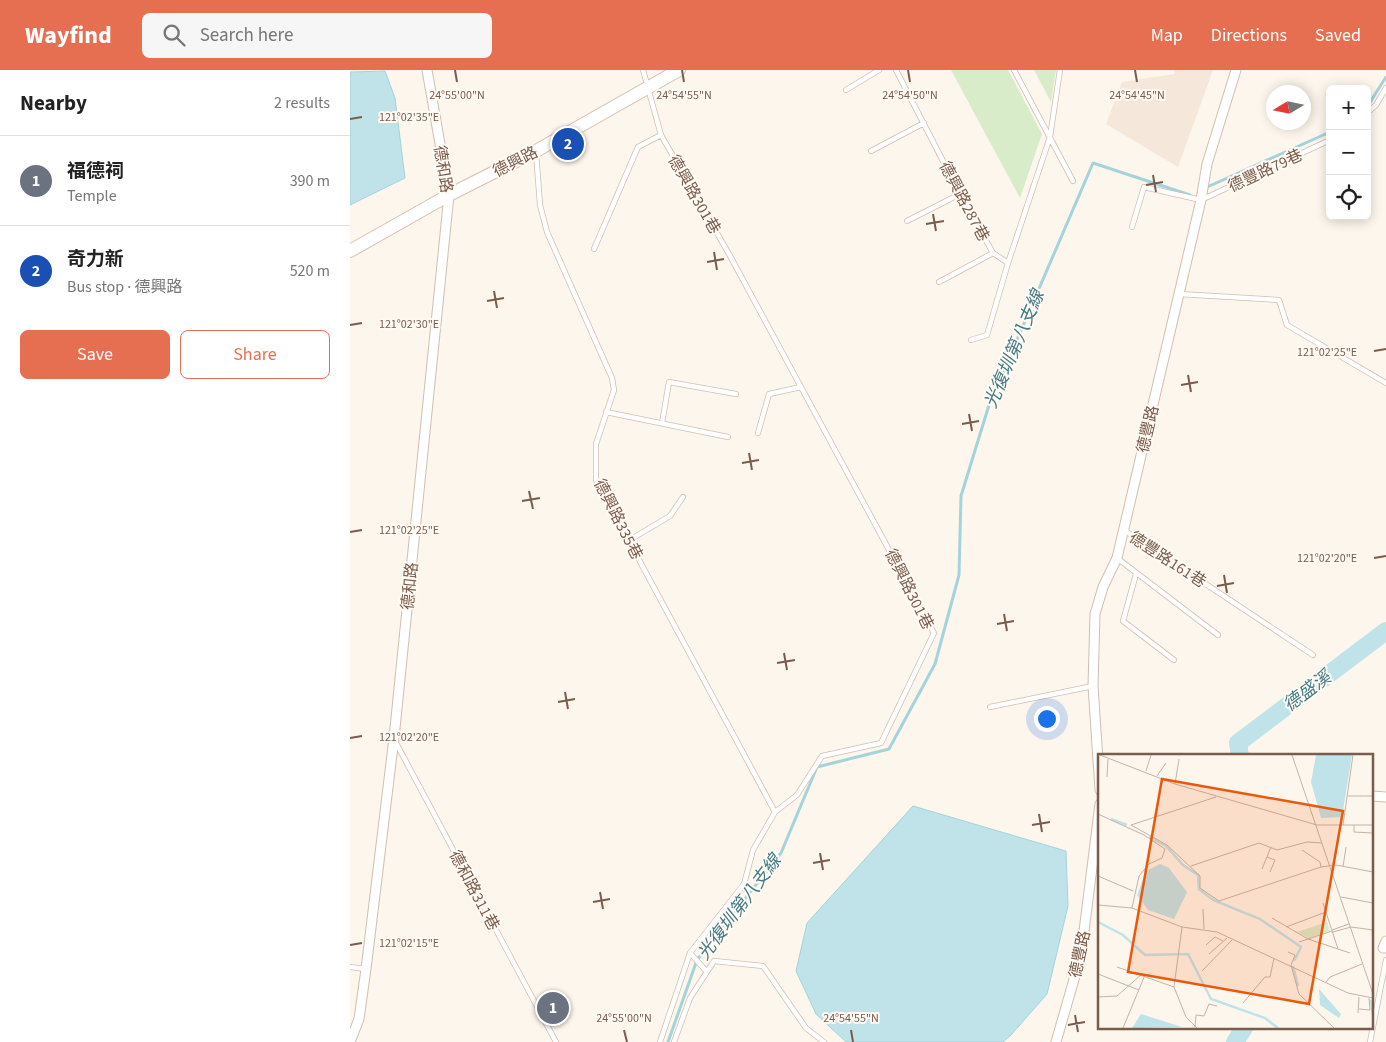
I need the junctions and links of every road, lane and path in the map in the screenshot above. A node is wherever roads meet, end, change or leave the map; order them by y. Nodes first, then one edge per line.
1 (427, 70) edge
2 (643, 70) edge
3 (679, 70) edge
4 (879, 70) edge
5 (896, 70) edge
6 (1014, 70) edge
7 (1060, 70) edge
8 (1236, 70) edge
9 (647, 88) junction
10 (1386, 88) edge
11 (846, 90) dead end
12 (1371, 110) edge
13 (924, 123) junction
14 (661, 135) junction
15 (1050, 138) junction
16 (1326, 142) edge
17 (536, 151) junction
18 (871, 151) dead end
19 (1072, 181) dead end
20 (960, 194) junction
21 (449, 195) junction
22 (1201, 200) junction
23 (907, 221) dead end
24 (1132, 226) dead end
25 (594, 249) dead end
26 (350, 251) edge
27 (993, 252) junction
28 (1008, 263) junction
29 (939, 282) dead end
30 (1178, 294) junction
31 (971, 340) dead end
32 (1386, 383) edge
33 (801, 387) junction
34 (736, 394) dead end
35 (606, 412) junction
36 (662, 423) junction
37 (758, 433) dead end
38 (728, 437) dead end
39 (683, 497) dead end
40 (1123, 530) junction
41 (628, 541) junction
42 (1117, 558) junction
43 (1136, 574) junction
44 (1218, 636) dead end
45 (1313, 655) dead end
46 (1174, 660) dead end
47 (1093, 686) junction
48 (990, 707) dead end
49 (394, 738) junction
50 (1098, 760) edge
51 (775, 812) junction
52 (1098, 820) edge
53 (690, 952) junction
54 (1386, 960) edge
55 (350, 967) edge
56 (1385, 968) edge
57 (366, 969) junction
58 (707, 972) junction
59 (1374, 1022) edge
60 (350, 1042) edge
61 (556, 1042) edge
62 (660, 1042) edge
63 (674, 1042) edge
64 (824, 1042) edge
65 (1056, 1042) edge

1 - 21 street, 德和路
2 - 9 lane, 德興路301巷
3 - 9 main road, 德興路
4 - 11 lane
5 - 13 lane, 德興路287巷
6 - 15 lane
7 - 15 lane, 德興路287巷
8 - 22 street, 德豐路
9 - 14 lane, 德興路301巷
9 - 17 main road, 德興路
10 - 12 lane
13 - 18 lane
13 - 20 lane, 德興路287巷
14 - 25 lane
14 - 33 lane, 德興路301巷
15 - 19 lane
15 - 28 lane, 德興路287巷
16 - 22 lane, 德豐路79巷
17 - 21 main road, 德興路
17 - 35 lane, 德興路335巷
20 - 23 lane
20 - 27 lane, 德興路287巷
21 - 26 main road, 德興路
21 - 49 street, 德和路
22 - 24 lane
22 - 30 street, 德豐路
27 - 28 lane, 德興路287巷
27 - 29 lane
28 - 31 lane
30 - 32 lane
30 - 40 street, 德豐路
33 - 37 lane
33 - 51 lane, 德興路301巷
34 - 36 lane
35 - 36 lane
35 - 41 lane, 德興路335巷
36 - 38 lane
39 - 41 lane
40 - 42 street, 德豐路
40 - 45 lane, 德豐路161巷
41 - 51 lane, 德興路335巷
42 - 43 lane
42 - 47 street, 德豐路
43 - 44 lane
43 - 46 lane
47 - 48 lane
47 - 50 street, 德豐路
49 - 57 street, 德和路
49 - 61 lane, 德和路311巷
51 - 53 lane, 德興路301巷
52 - 65 street, 德豐路
53 - 58 lane
53 - 62 lane, 德興路301巷
54 - 56 lane
55 - 57 lane
56 - 59 lane
57 - 60 street, 德和路
58 - 63 lane
58 - 64 lane

